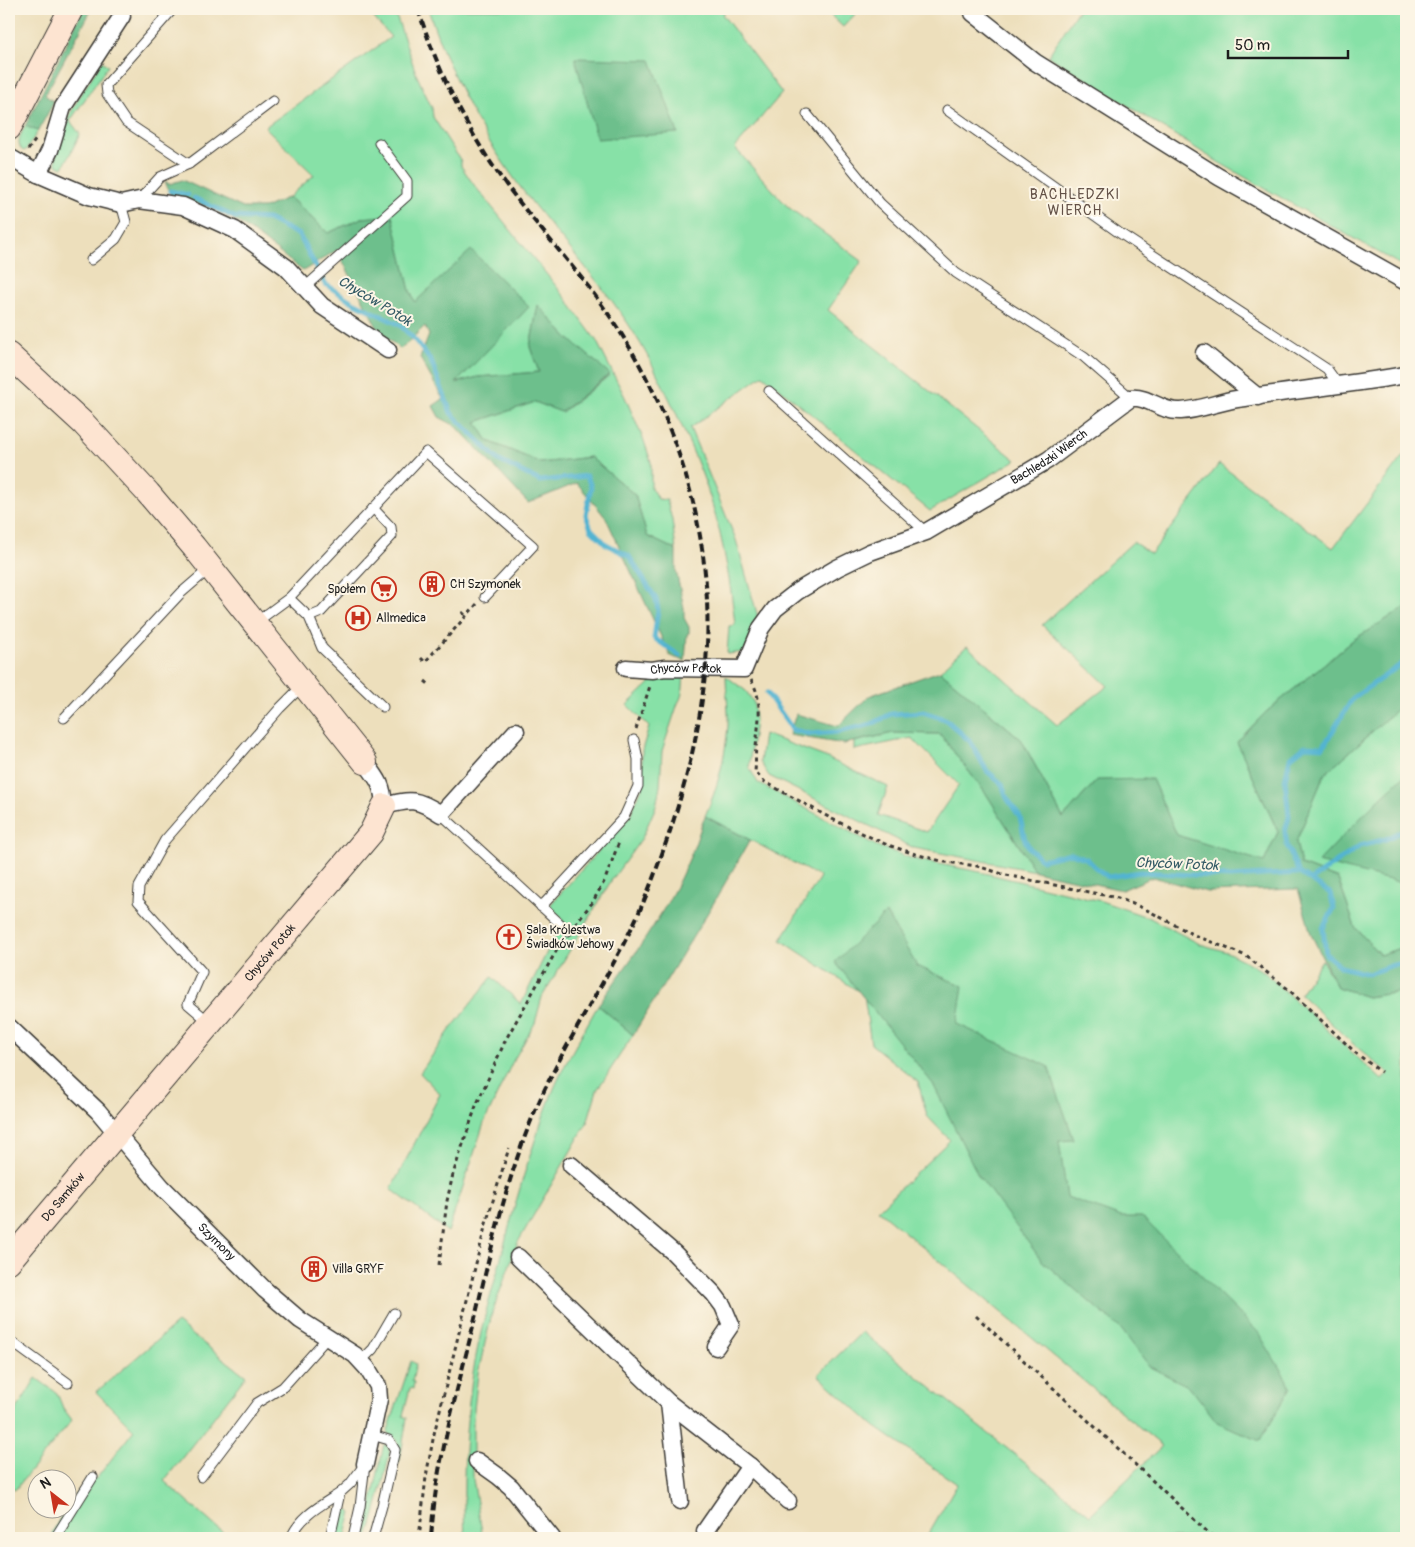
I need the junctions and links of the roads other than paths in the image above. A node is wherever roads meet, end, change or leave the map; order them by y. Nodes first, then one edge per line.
1 (71, 9) edge
2 (174, 9) edge
3 (124, 12) edge
4 (973, 13) dead end
5 (273, 101) dead end
6 (947, 110) dead end
7 (807, 114) dead end
8 (9, 128) edge
9 (380, 143) dead end
10 (9, 156) edge
11 (189, 164) junction
12 (38, 174) junction
13 (140, 200) junction
14 (121, 204) junction
15 (92, 260) dead end
16 (1406, 282) edge
17 (308, 285) junction
18 (388, 350) dead end
19 (1204, 353) dead end
20 (9, 356) edge
21 (1406, 375) edge
22 (1337, 386) junction
23 (768, 391) dead end
24 (1258, 397) junction
25 (1131, 398) junction
26 (373, 508) junction
27 (926, 532) junction
28 (210, 568) junction
29 (289, 598) junction
30 (482, 599) road end
31 (309, 617) junction
32 (254, 623) junction
33 (626, 668) dead end
34 (744, 668) joint
35 (303, 685) junction
36 (383, 707) dead end
37 (64, 718) dead end
38 (516, 731) dead end
39 (634, 740) road end
40 (365, 762) joint
41 (384, 806) junction
42 (441, 814) junction
43 (541, 907) junction
44 (568, 931) road end
45 (211, 1024) junction
46 (9, 1027) edge
47 (117, 1133) junction
48 (571, 1165) dead end
49 (518, 1257) dead end
50 (9, 1262) edge
51 (394, 1314) dead end
52 (327, 1338) junction
53 (9, 1340) edge
54 (716, 1347) dead end
55 (361, 1361) junction
56 (68, 1383) dead end
57 (669, 1402) junction
58 (372, 1434) junction
59 (477, 1461) dead end
60 (365, 1464) junction
61 (750, 1466) junction
62 (93, 1477) dead end
63 (201, 1477) dead end
64 (340, 1493) junction
65 (680, 1501) dead end
66 (788, 1501) dead end
67 (295, 1529) junction
68 (705, 1531) dead end
69 (55, 1538) edge
70 (291, 1538) edge
71 (299, 1538) edge
72 (330, 1538) edge
73 (353, 1538) edge
74 (373, 1538) edge
75 (552, 1538) edge

1 - 8 street
2 - 11 lane
3 - 12 street
4 - 16 street
5 - 11 lane
6 - 22 lane
7 - 25 lane
9 - 17 lane
10 - 12 street
11 - 13 lane
12 - 14 street
13 - 14 street
13 - 17 street
14 - 15 lane
17 - 18 street
19 - 24 street
20 - 28 street
21 - 22 street
22 - 24 street
23 - 27 lane
24 - 25 street
25 - 27 street, Bachledzki Wierch
26 - 29 lane
26 - 30 lane
26 - 31 lane
27 - 34 street, Bachledzki Wierch
28 - 32 street
28 - 37 lane
29 - 31 lane
29 - 32 lane
31 - 36 lane
32 - 35 street
33 - 34 street, Chyców Potok
35 - 40 street
35 - 45 lane
38 - 42 street
39 - 43 lane
40 - 41 street
41 - 42 street
41 - 45 street, Chyców Potok
42 - 43 lane
43 - 44 lane
45 - 47 street, Chyców Potok
46 - 47 street, Szymony
47 - 50 street, Do Samków
47 - 52 street, Szymony
48 - 54 street
49 - 57 street
51 - 55 lane
52 - 55 street, Szymony
52 - 63 lane
53 - 56 lane
55 - 58 street, Szymony
57 - 61 street
57 - 65 street
58 - 60 street, Szymony
58 - 74 lane
59 - 75 street
60 - 64 lane
60 - 73 lane
61 - 66 street
61 - 68 street
62 - 69 lane
64 - 67 lane
64 - 72 lane
67 - 70 lane
67 - 71 lane

